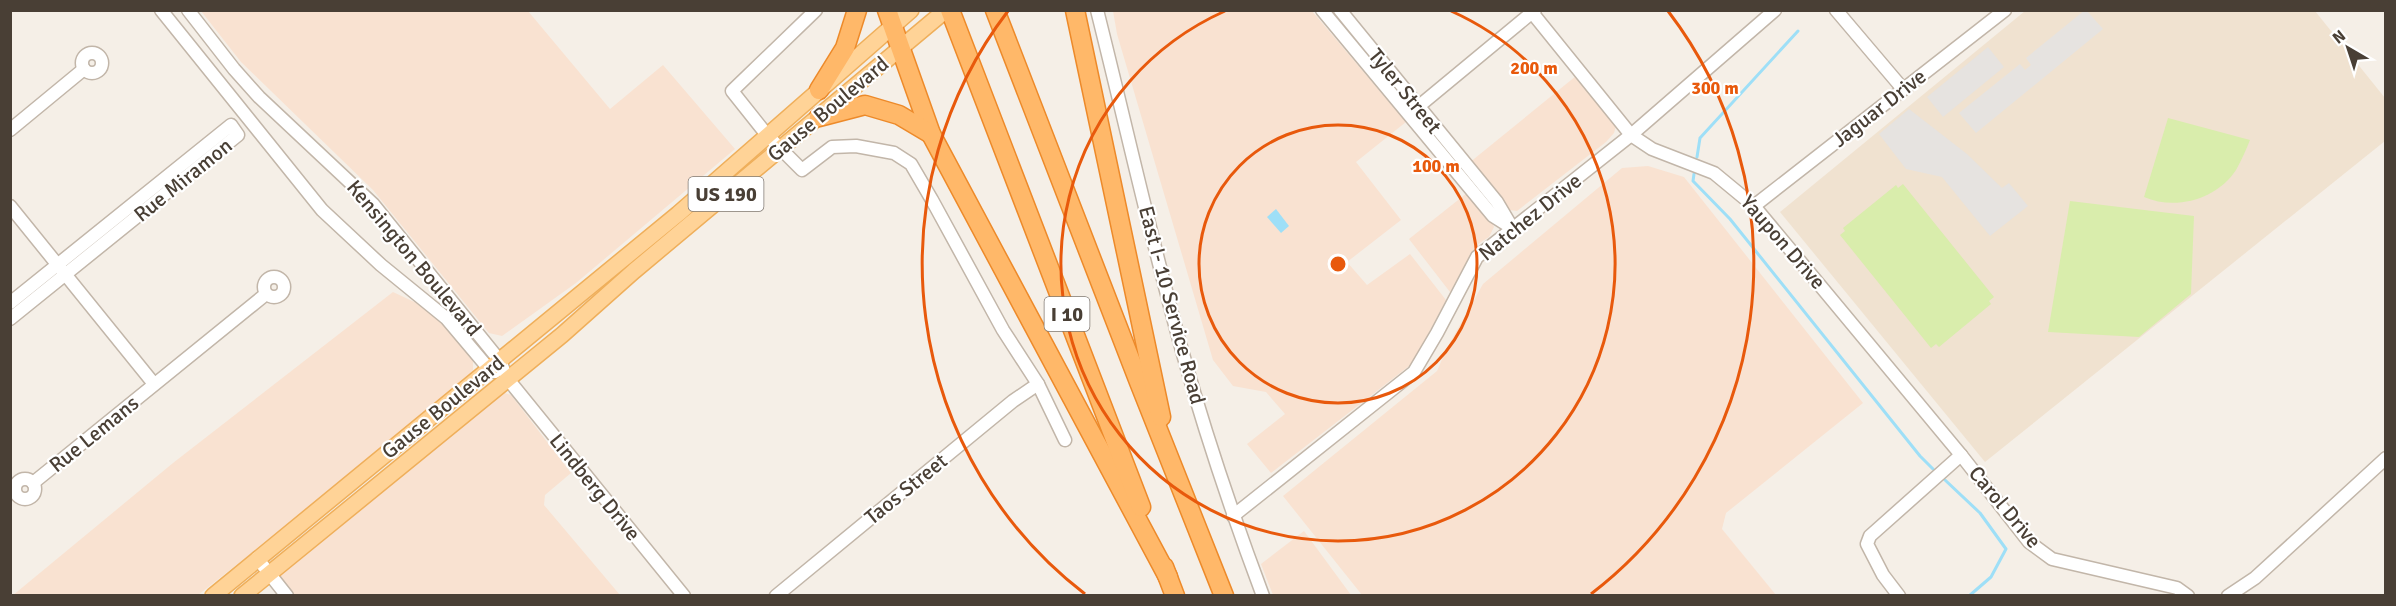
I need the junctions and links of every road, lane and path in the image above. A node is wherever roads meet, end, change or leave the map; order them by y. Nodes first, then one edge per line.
1 (161, 10) edge
2 (188, 10) edge
3 (816, 10) edge
4 (857, 10) edge
5 (911, 10) edge
6 (946, 10) edge
7 (950, 10) edge
8 (995, 10) edge
9 (1067, 10) edge
10 (1075, 10) edge
11 (1097, 10) edge
12 (1322, 10) edge
13 (1340, 10) edge
14 (1775, 10) edge
15 (1836, 10) edge
16 (2005, 10) edge
17 (1533, 11) edge
18 (891, 18) edge
19 (1082, 43) junction
20 (900, 49) junction
21 (84, 69) dead end
22 (1903, 89) junction
23 (819, 90) junction
24 (1414, 111) junction
25 (819, 117) junction
26 (10, 130) edge
27 (931, 134) junction
28 (767, 135) junction
29 (1631, 135) junction
30 (782, 148) junction
31 (10, 206) edge
32 (1754, 206) junction
33 (673, 218) junction
34 (1512, 228) junction
35 (684, 230) junction
36 (62, 270) junction
37 (266, 294) dead end
38 (10, 303) edge
39 (10, 319) edge
40 (494, 365) junction
41 (507, 378) junction
42 (154, 384) junction
43 (1038, 384) junction
44 (1065, 440) dead end
45 (1961, 455) junction
46 (2385, 458) edge
47 (1171, 464) junction
48 (33, 483) dead end
49 (1233, 516) junction
50 (257, 558) junction
51 (269, 574) junction
52 (1168, 577) junction
53 (213, 596) edge
54 (242, 596) edge
55 (287, 596) edge
56 (684, 596) edge
57 (776, 596) edge
58 (1175, 596) edge
59 (1224, 596) edge
60 (1263, 596) edge
61 (1899, 596) edge
62 (2188, 596) edge
63 (2228, 596) edge

1 - 40 street, Kensington Boulevard
2 - 40 street, Kensington Boulevard
3 - 28 street
4 - 23 highway
5 - 18 main road, Gause Boulevard / US 190
6 - 20 main road, Gause Boulevard / US 190
7 - 52 highway, I 10
8 - 47 highway, I 10
9 - 19 highway
10 - 19 highway
11 - 49 street, East I- 10 Service Road
12 - 24 street, Tyler Street
13 - 24 street, Tyler Street
14 - 29 street, Natchez Drive
15 - 22 street
16 - 22 street, Jaguar Drive
17 - 24 street
17 - 29 street, Yaupon Drive
18 - 20 highway
18 - 23 main road, Gause Boulevard / US 190
19 - 47 highway
20 - 25 main road, Gause Boulevard / US 190
20 - 27 highway
21 - 26 street
22 - 32 street, Jaguar Drive
23 - 28 main road, Gause Boulevard / US 190
24 - 34 street, Tyler Street
25 - 27 highway
25 - 30 main road, Gause Boulevard / US 190
27 - 52 highway
28 - 30 street
28 - 33 main road, Gause Boulevard / US 190
29 - 32 street, Yaupon Drive
29 - 34 street, Natchez Drive
30 - 35 main road, Gause Boulevard / US 190
30 - 43 street
31 - 36 street, Rue Lemans
32 - 45 street, Yaupon Drive
33 - 35 street
33 - 40 main road, Gause Boulevard / US 190
34 - 49 street, Natchez Drive
35 - 41 main road, Gause Boulevard / US 190
36 - 36 street, Rue Miramon
36 - 38 street, Rue Miramon
36 - 39 street, Rue Miramon
36 - 42 street, Rue Lemans
37 - 42 street, Rue Lemans
40 - 41 street, Kensington Boulevard
40 - 50 main road, Gause Boulevard / US 190
41 - 51 main road, Gause Boulevard / US 190
41 - 56 street, Lindberg Drive
42 - 48 street, Rue Lemans
43 - 44 street
43 - 57 street, Taos Street
45 - 61 street
45 - 62 street, Carol Drive
46 - 63 street
47 - 59 highway, I 10
49 - 60 street, East I- 10 Service Road
50 - 51 street
50 - 53 main road, Gause Boulevard / US 190
51 - 54 main road, Gause Boulevard / US 190
51 - 55 street
52 - 58 highway, I 10

